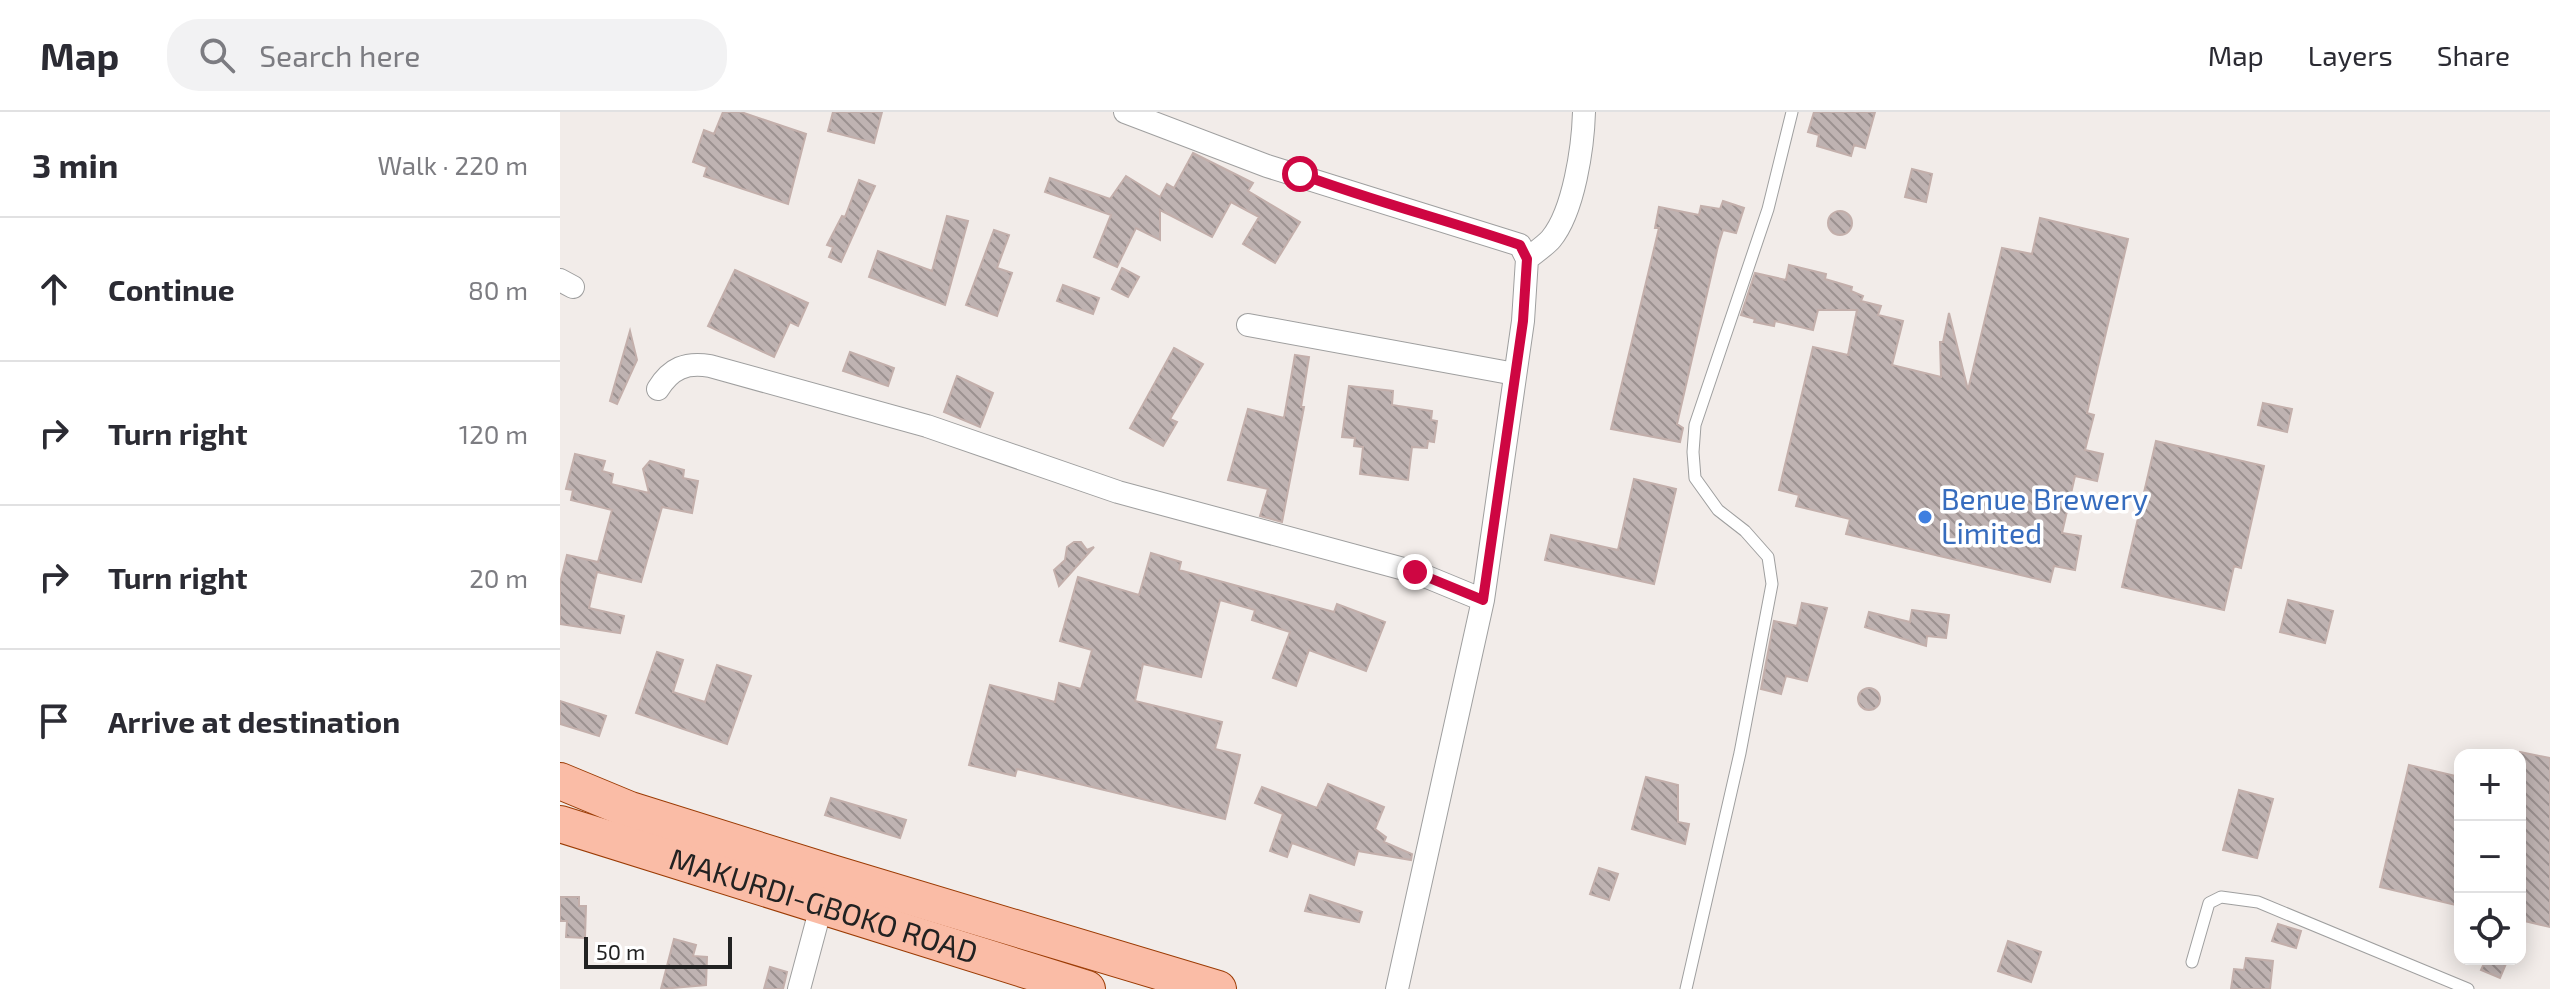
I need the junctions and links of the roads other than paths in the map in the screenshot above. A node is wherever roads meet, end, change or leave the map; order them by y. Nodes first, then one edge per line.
1 (1125, 112) edge
2 (1584, 112) edge
3 (1792, 112) edge
4 (1527, 259) junction
5 (1248, 325) dead end
6 (1515, 374) junction
7 (658, 389) dead end
8 (1483, 600) junction
9 (560, 781) edge
10 (560, 824) edge
11 (821, 907) junction
12 (2192, 962) dead end
13 (1080, 988) edge
14 (799, 989) edge
15 (1218, 989) edge
16 (1397, 989) edge
17 (1686, 989) edge
18 (2468, 989) edge

1 - 4 street
2 - 4 street
3 - 17 lane
4 - 6 street
5 - 6 street
6 - 8 street
7 - 8 street
8 - 16 street
9 - 15 main road
10 - 11 main road, MAKURDI-GBOKO ROAD
11 - 13 main road, MAKURDI-GBOKO ROAD
11 - 14 street
12 - 18 lane

